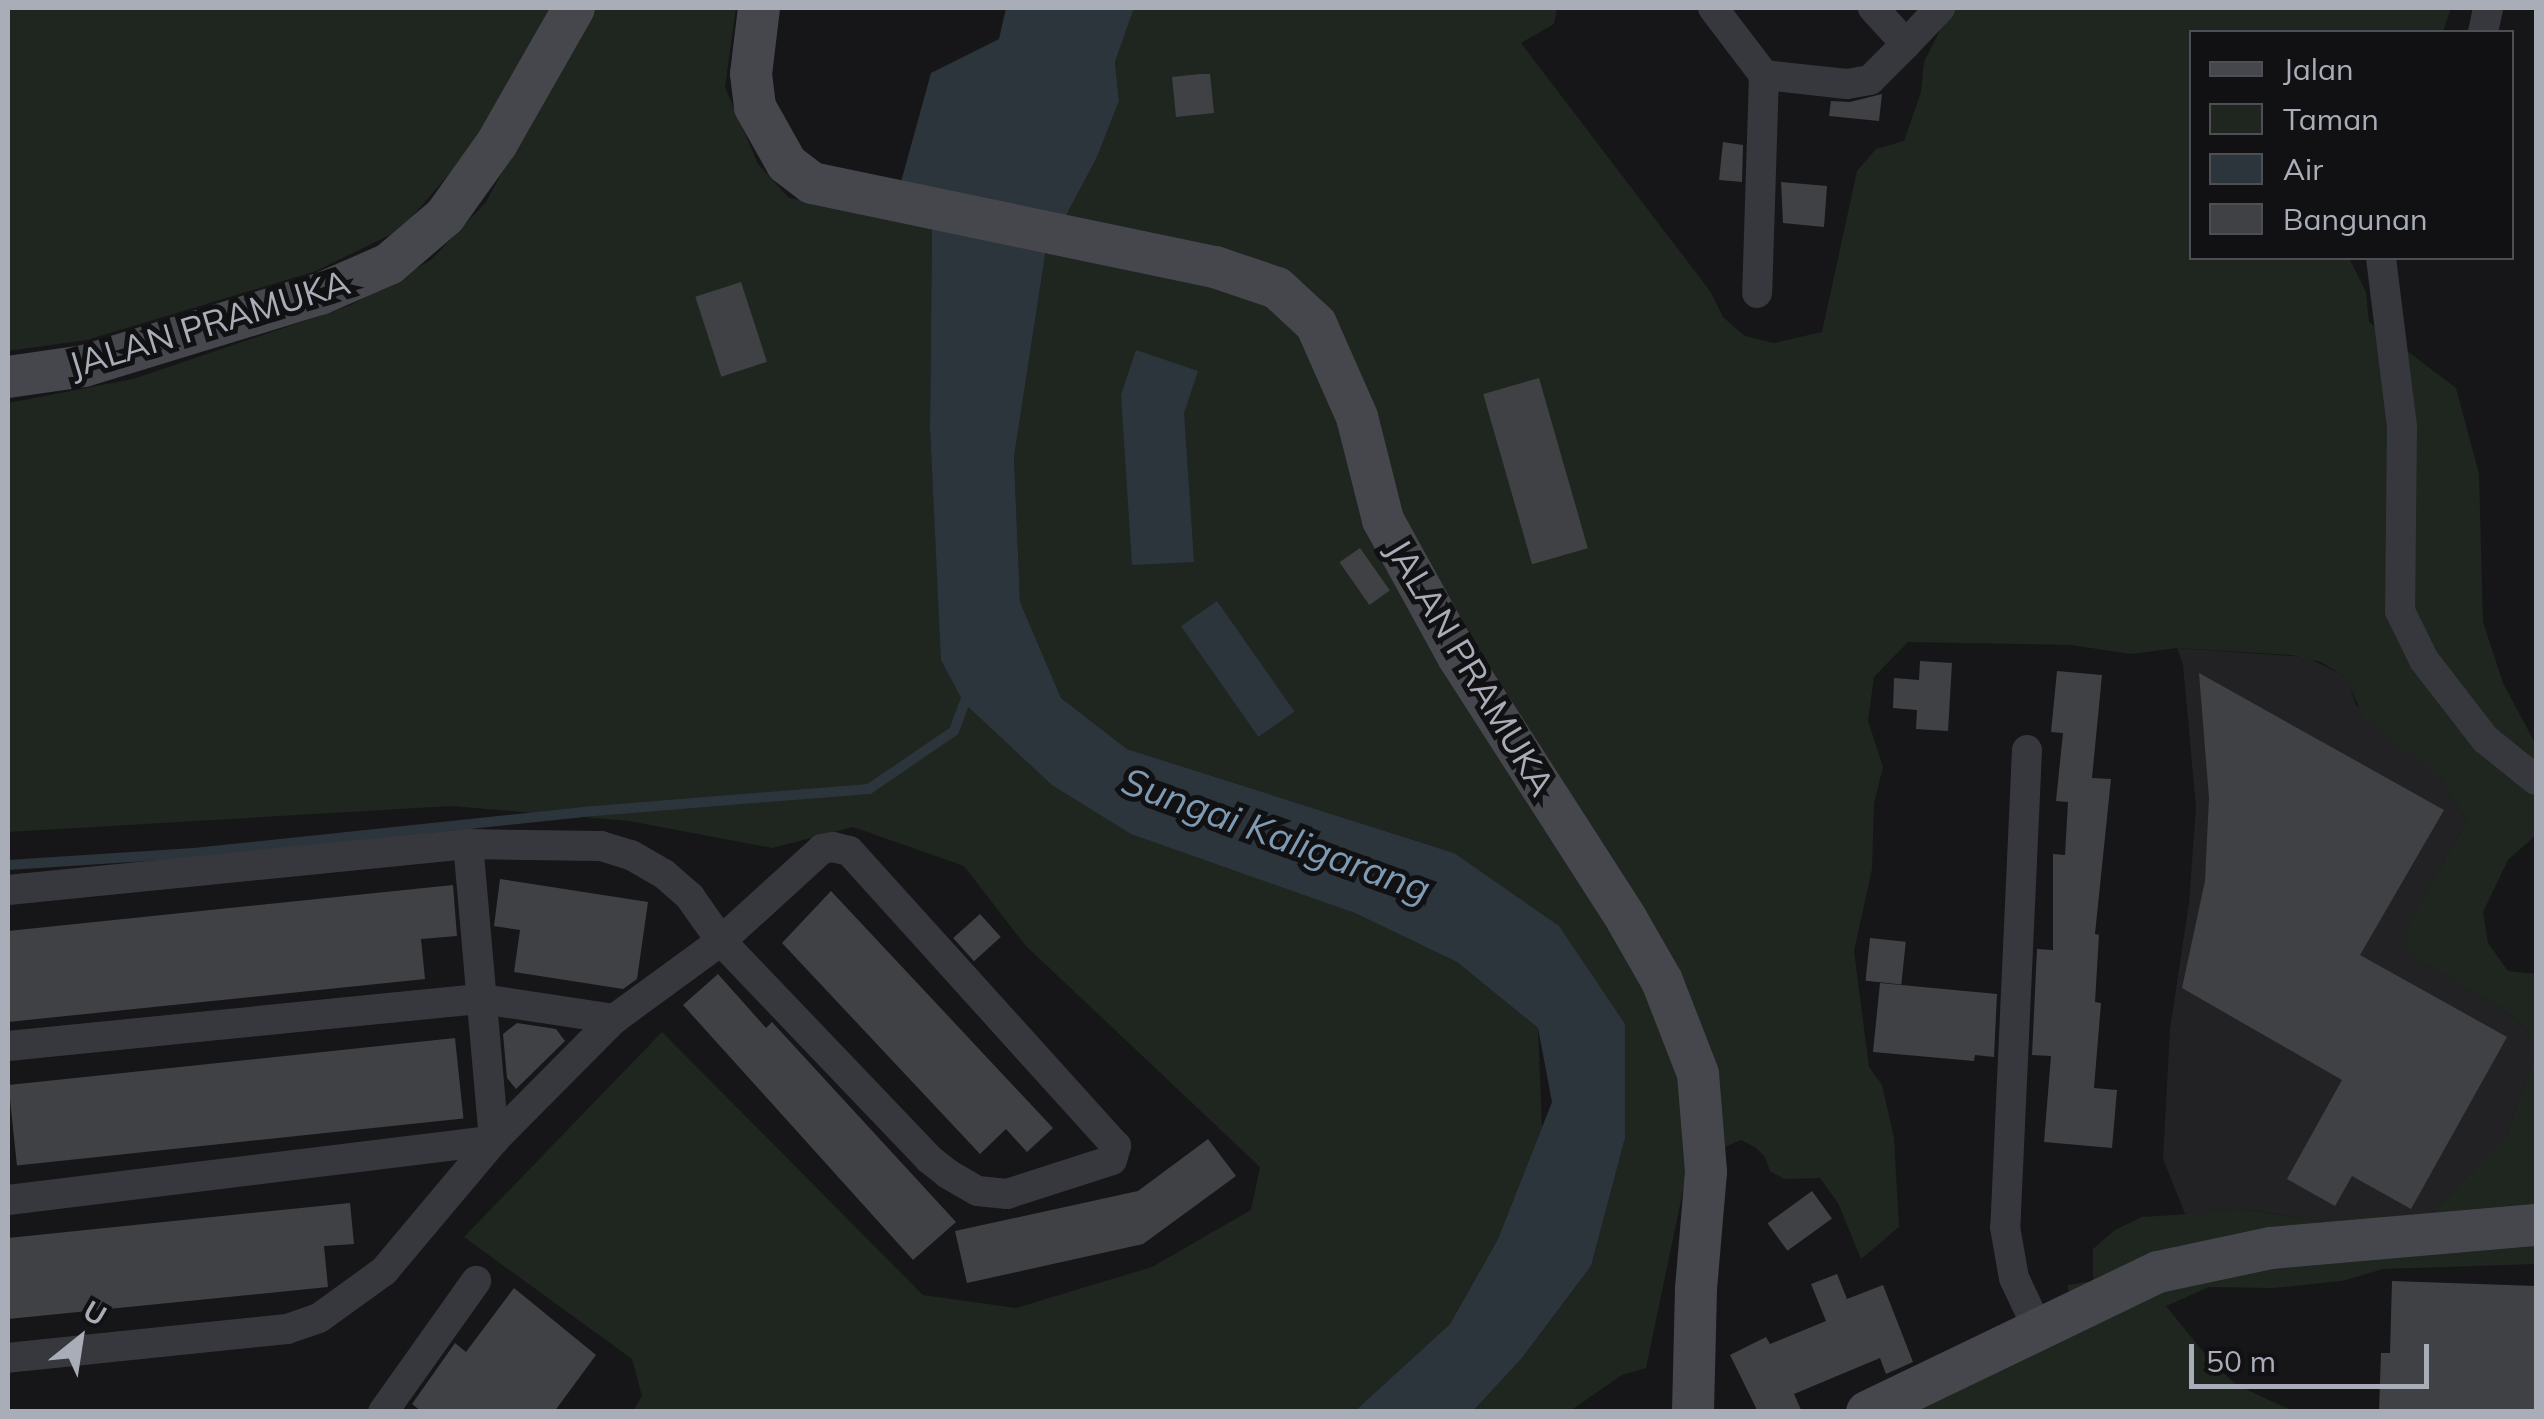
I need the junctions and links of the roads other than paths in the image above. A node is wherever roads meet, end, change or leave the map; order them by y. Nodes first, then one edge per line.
1 (574, 8) edge
2 (759, 8) edge
3 (1713, 8) edge
4 (1873, 8) edge
5 (1940, 8) edge
6 (1906, 44) junction
7 (1764, 76) junction
8 (2381, 260) edge
9 (1757, 292) dead end
10 (8, 377) edge
11 (2027, 750) dead end
12 (2536, 780) edge
13 (468, 844) junction
14 (8, 890) edge
15 (721, 941) junction
16 (482, 998) junction
17 (614, 1019) junction
18 (8, 1046) edge
19 (494, 1140) junction
20 (8, 1200) edge
21 (2536, 1224) edge
22 (476, 1281) dead end
23 (2038, 1329) junction
24 (8, 1358) edge
25 (382, 1412) edge
26 (1694, 1412) edge
27 (1867, 1412) edge

1 - 10 main road, JALAN PRAMUKA
2 - 26 main road, JALAN PRAMUKA
3 - 7 street
4 - 6 street
5 - 6 street
6 - 7 street
7 - 9 street
8 - 12 street
11 - 23 street
13 - 14 street
13 - 15 street
13 - 16 street
15 - 15 street
15 - 17 street
16 - 17 street
16 - 18 street
16 - 19 street
17 - 19 street
19 - 20 street
19 - 24 street
21 - 23 main road
22 - 25 street
23 - 27 main road

